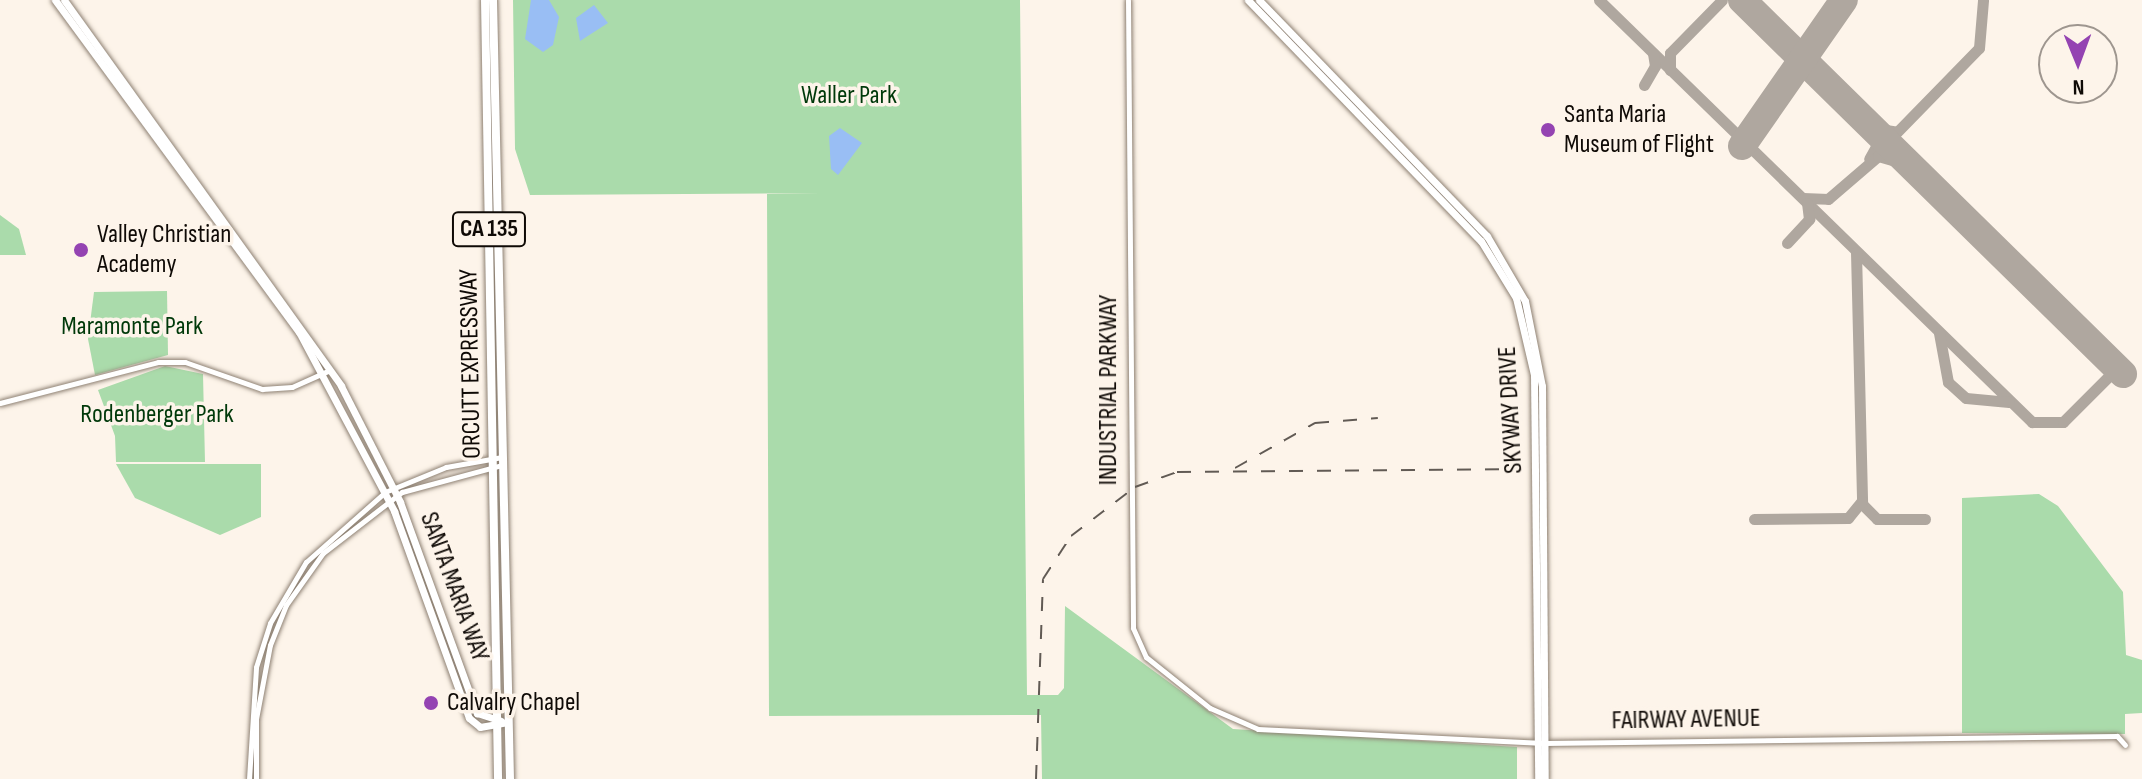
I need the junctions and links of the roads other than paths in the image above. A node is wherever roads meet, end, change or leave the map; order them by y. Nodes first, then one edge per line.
1 (55, 0) edge
2 (64, 0) edge
3 (485, 0) edge
4 (493, 0) edge
5 (1128, 0) edge
6 (1248, 0) edge
7 (1259, 0) edge
8 (327, 371) junction
9 (0, 403) edge
10 (497, 461) junction
11 (396, 491) junction
12 (387, 496) junction
13 (508, 722) junction
14 (497, 724) junction
15 (1242, 726) joint
16 (1541, 742) junction
17 (2125, 745) dead end
18 (249, 779) edge
19 (256, 779) edge
20 (498, 779) edge
21 (510, 779) edge
22 (1538, 779) edge
23 (1545, 779) edge

1 - 8 main road, SANTA MARIA WAY
2 - 8 main road, SANTA MARIA WAY
3 - 10 highway, ORCUTT EXPRESSWAY / CA 135
4 - 10 highway, ORCUTT EXPRESSWAY / CA 135
5 - 15 street, INDUSTRIAL PARKWAY
6 - 16 main road, SKYWAY DRIVE
7 - 16 main road, SKYWAY DRIVE
8 - 9 street
8 - 11 main road, SANTA MARIA WAY
8 - 12 main road, SANTA MARIA WAY
10 - 11 street
10 - 13 highway, ORCUTT EXPRESSWAY / CA 135
10 - 14 highway, ORCUTT EXPRESSWAY / CA 135
11 - 12 street
11 - 14 main road, SANTA MARIA WAY
12 - 14 main road, SANTA MARIA WAY
12 - 18 street
12 - 19 street
13 - 14 main road
13 - 21 highway, CA 135
14 - 20 highway, CA 135
15 - 16 street, FAIRWAY AVENUE
16 - 17 street, FAIRWAY AVENUE
16 - 22 main road, SKYWAY DRIVE
16 - 23 main road, SKYWAY DRIVE

